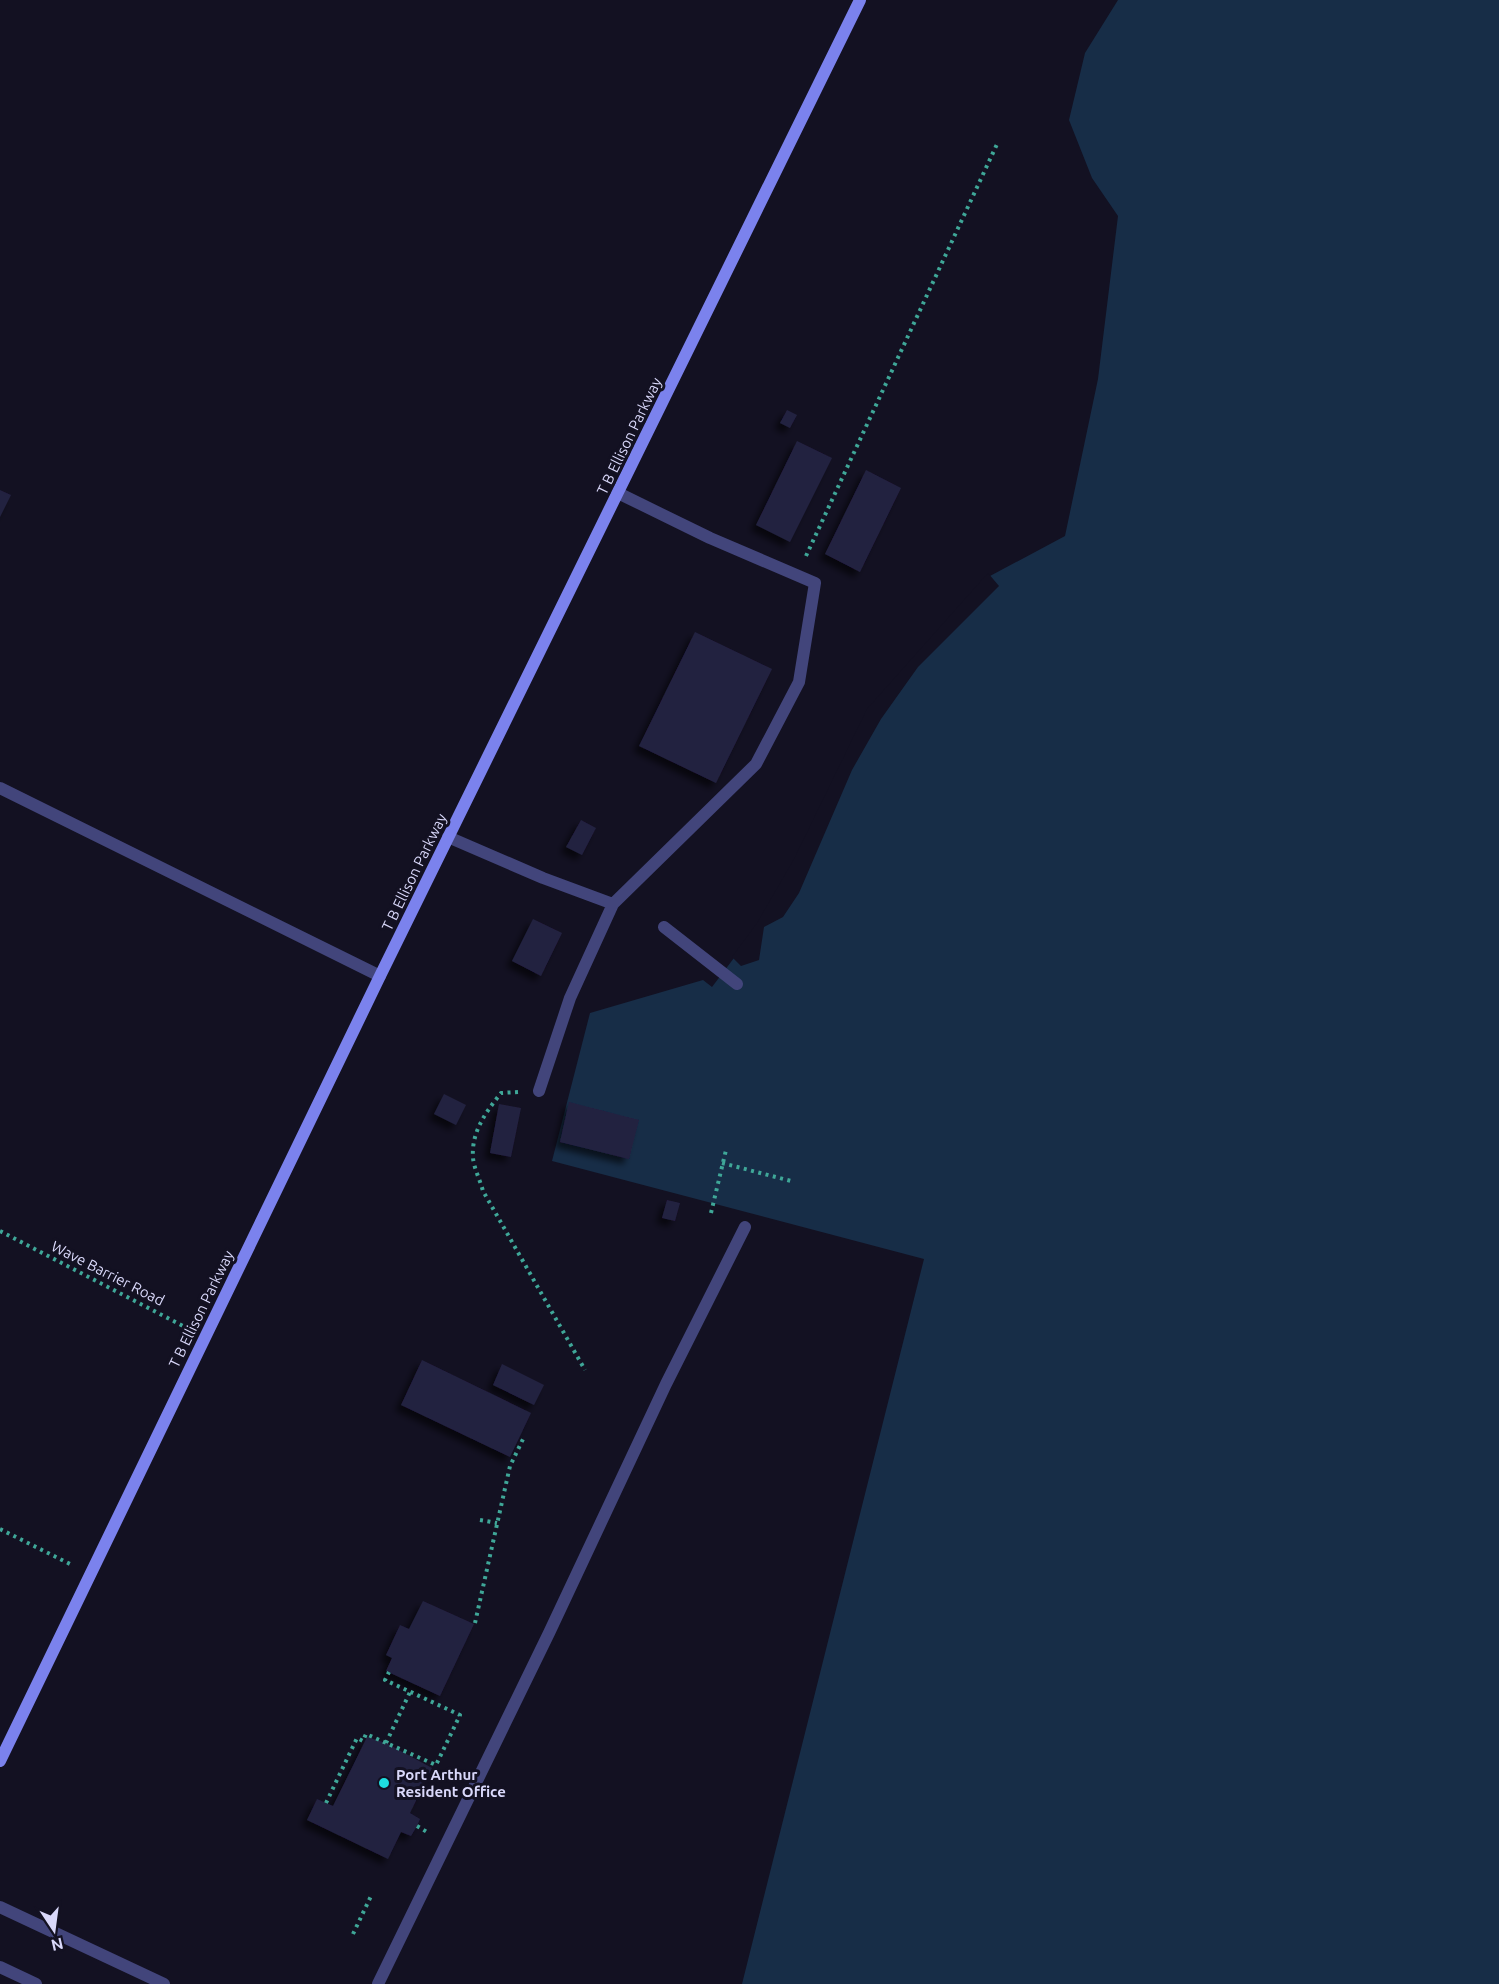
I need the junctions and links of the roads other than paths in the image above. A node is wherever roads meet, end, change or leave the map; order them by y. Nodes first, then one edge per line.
1 (860, 0) edge
2 (618, 493) junction
3 (0, 788) edge
4 (448, 837) junction
5 (613, 904) junction
6 (664, 927) dead end
7 (380, 976) junction
8 (738, 984) dead end
9 (539, 1091) road end
10 (745, 1227) dead end
11 (0, 1761) edge
12 (0, 1907) edge
13 (0, 1967) edge
14 (36, 1984) edge
15 (164, 1984) edge
16 (378, 1984) edge

1 - 2 street, T B Ellison Parkway
2 - 4 street, T B Ellison Parkway
2 - 5 street
3 - 7 street
4 - 5 street
4 - 7 street, T B Ellison Parkway
5 - 9 street
6 - 8 street
7 - 11 street, T B Ellison Parkway
10 - 16 street
12 - 15 street
13 - 14 street

